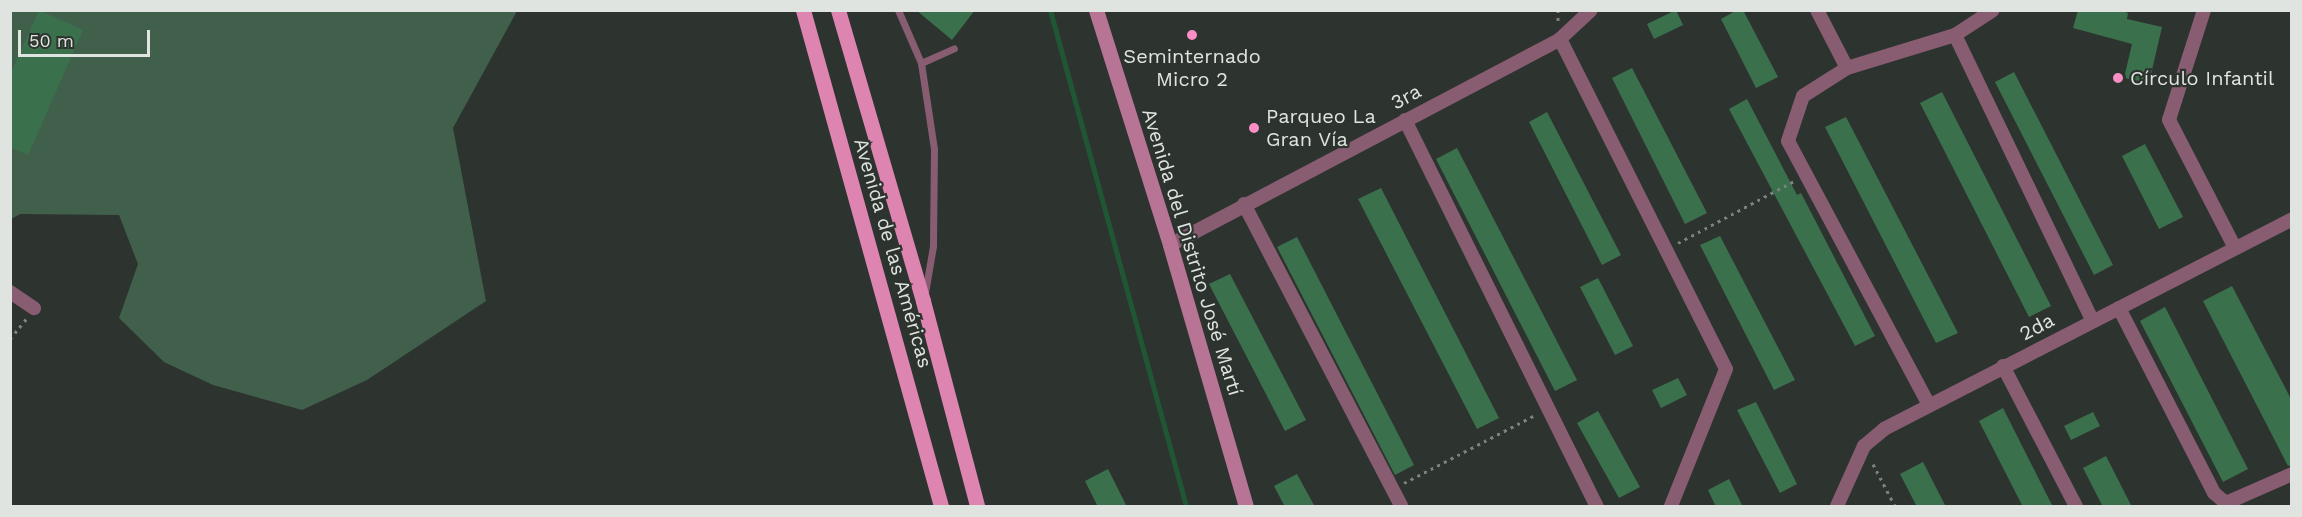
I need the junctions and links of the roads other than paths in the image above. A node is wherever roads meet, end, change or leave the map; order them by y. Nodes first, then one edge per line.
1 (803, 10) edge
2 (838, 10) edge
3 (898, 10) edge
4 (1096, 10) edge
5 (1591, 10) edge
6 (1817, 10) edge
7 (1994, 10) edge
8 (2205, 10) edge
9 (1955, 35) junction
10 (1560, 39) junction
11 (954, 48) dead end
12 (921, 63) junction
13 (1847, 68) junction
14 (1405, 120) junction
15 (1244, 204) junction
16 (2292, 219) edge
17 (1170, 245) junction
18 (2235, 248) junction
19 (10, 292) edge
20 (923, 301) junction
21 (34, 308) road end
22 (2119, 308) junction
23 (2092, 320) junction
24 (2003, 366) junction
25 (1929, 405) junction
26 (2292, 474) edge
27 (941, 507) edge
28 (976, 507) edge
29 (1246, 507) edge
30 (1401, 507) edge
31 (1597, 507) edge
32 (1671, 507) edge
33 (1837, 507) edge
34 (2076, 507) edge

1 - 27 main road, Avenida de las Américas
2 - 20 main road, Avenida de las Américas
3 - 12 lane
4 - 17 main road, Avenida del Distrito José Martí
5 - 10 street, 3ra
6 - 13 street
7 - 9 street
8 - 18 street
9 - 13 street
9 - 23 street
10 - 14 street, 3ra
10 - 32 street
11 - 12 lane
12 - 20 lane
13 - 25 street
14 - 15 street, 3ra
14 - 31 street
15 - 17 street, 3ra
15 - 30 street
16 - 18 street, 2da
17 - 29 main road, Avenida del Distrito José Martí
18 - 22 street, 2da
19 - 21 street
20 - 28 main road, Avenida de las Américas
22 - 23 street, 2da
22 - 26 street
23 - 24 street, 2da
24 - 25 street, 2da
24 - 34 street
25 - 33 street, 2da

